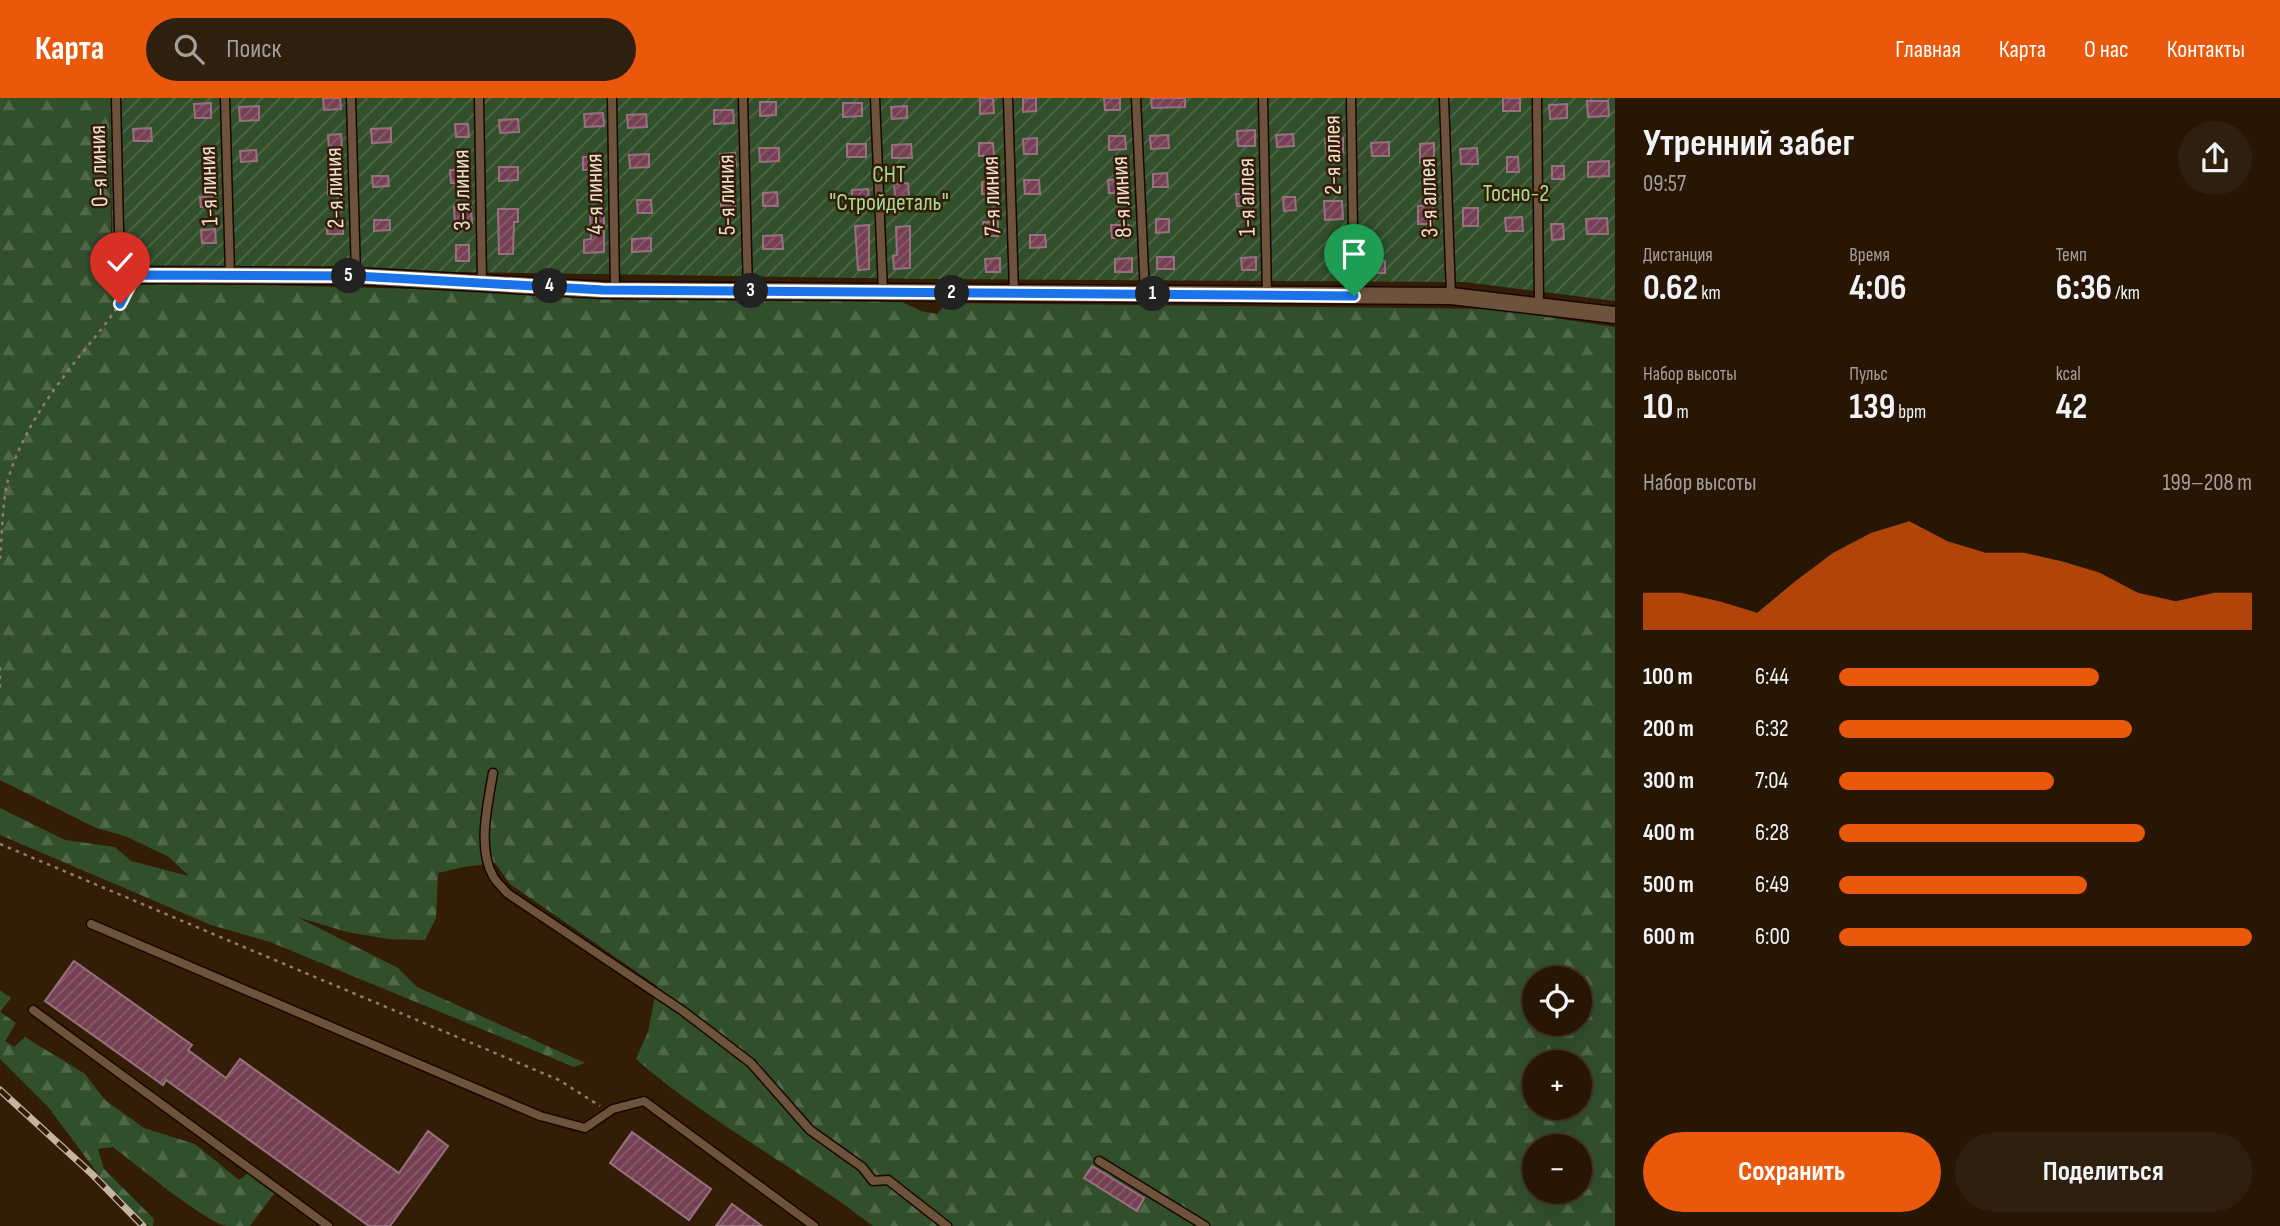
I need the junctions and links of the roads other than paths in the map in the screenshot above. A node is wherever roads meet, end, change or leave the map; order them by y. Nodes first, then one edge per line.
1 (116, 98) edge
2 (225, 98) edge
3 (351, 98) edge
4 (479, 98) edge
5 (612, 98) edge
6 (743, 98) edge
7 (875, 98) edge
8 (1008, 98) edge
9 (1136, 98) edge
10 (1263, 98) edge
11 (1351, 98) edge
12 (1444, 98) edge
13 (1537, 98) edge
14 (230, 274) junction
15 (128, 275) joint
16 (356, 276) junction
17 (482, 282) junction
18 (615, 290) junction
19 (748, 291) junction
20 (883, 292) junction
21 (1014, 293) junction
22 (1145, 294) junction
23 (1267, 295) junction
24 (1354, 296) junction
25 (1451, 296) junction
26 (1539, 305) junction
27 (1615, 315) edge
28 (493, 773) dead end
29 (90, 924) dead end
30 (33, 1010) dead end
31 (1099, 1161) dead end
32 (328, 1226) edge
33 (814, 1226) edge
34 (947, 1226) edge
35 (1205, 1226) edge

1 - 15 lane, 0-я линия
2 - 14 lane, 1-я линия
3 - 16 lane, 2-я линия
4 - 17 lane, 3-я линия
5 - 18 lane, 4-я линия
6 - 19 lane, 5-я линия
7 - 20 lane
8 - 21 lane, 7-я линия
9 - 22 lane, 8-я линия
10 - 23 lane, 1-я аллея
11 - 24 lane, 2-я аллея
12 - 25 lane, 3-я аллея
13 - 26 lane
14 - 15 street
14 - 16 street
16 - 17 street
17 - 18 street
18 - 19 street
19 - 20 street
20 - 21 street
21 - 22 street
22 - 23 street
23 - 24 street
24 - 25 street
25 - 26 street
26 - 27 street
28 - 34 lane
29 - 33 lane
30 - 32 lane
31 - 35 lane

